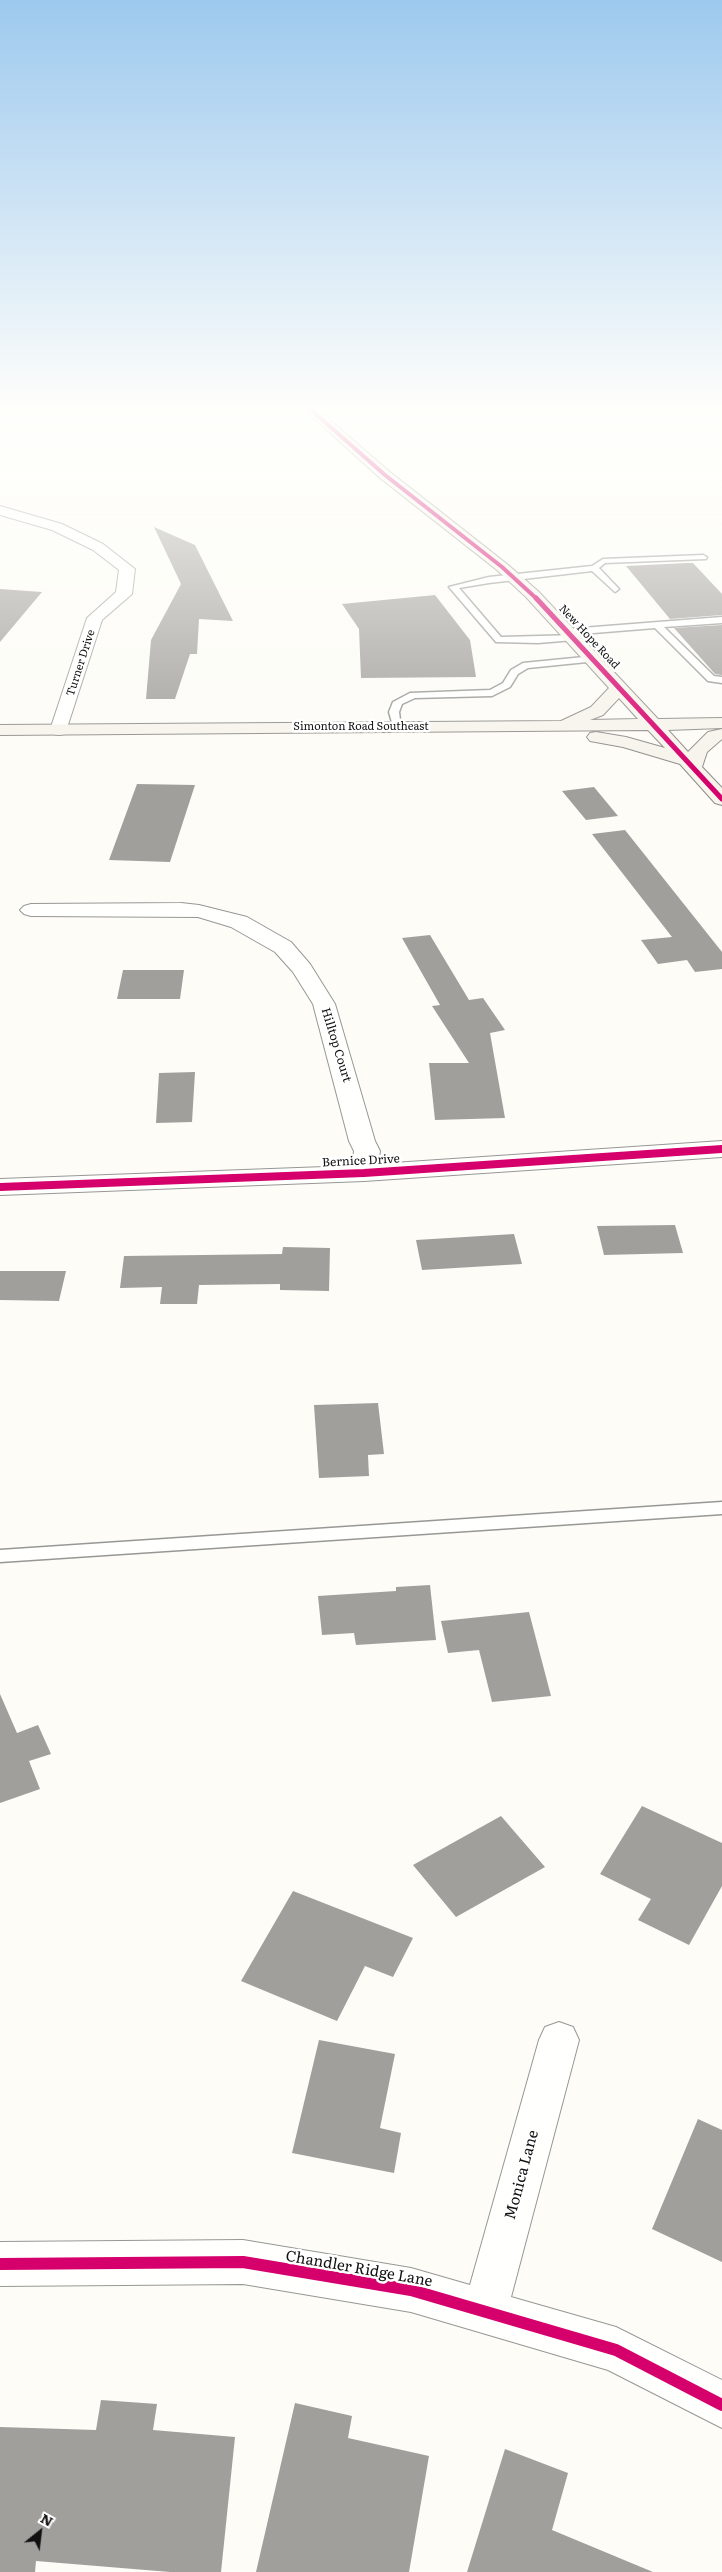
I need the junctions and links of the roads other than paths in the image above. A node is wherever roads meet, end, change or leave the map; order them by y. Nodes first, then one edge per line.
1 (61, 529) edge
2 (452, 529) edge
3 (703, 556) dead end
4 (594, 568) junction
5 (514, 578) junction
6 (615, 589) dead end
7 (722, 620) edge
8 (712, 621) junction
9 (656, 625) junction
10 (703, 630) dead end
11 (678, 632) dead end
12 (664, 633) junction
13 (571, 635) junction
14 (687, 642) dead end
15 (674, 643) junction
16 (697, 654) dead end
17 (685, 655) junction
18 (594, 659) junction
19 (722, 680) edge
20 (622, 689) junction
21 (722, 718) edge
22 (722, 723) edge
23 (653, 724) junction
24 (398, 726) junction
25 (560, 726) junction
26 (528, 727) junction
27 (0, 730) edge
28 (59, 730) junction
29 (722, 734) edge
30 (690, 764) junction
31 (722, 799) edge
32 (31, 910) dead end
33 (722, 1148) edge
34 (364, 1173) junction
35 (0, 1186) edge
36 (722, 1508) edge
37 (0, 1556) edge
38 (559, 2040) dead end
39 (0, 2264) edge
40 (484, 2311) junction
41 (722, 2405) edge

1 - 28 street, Turner Drive
2 - 5 street, New Hope Road
3 - 4 lane
4 - 5 lane
4 - 6 lane
5 - 13 street, New Hope Road
5 - 13 lane
7 - 8 lane
8 - 9 lane
8 - 10 lane
9 - 12 lane
9 - 13 lane
11 - 12 lane
12 - 15 lane
13 - 18 street, New Hope Road
14 - 15 lane
15 - 17 lane
16 - 17 lane
17 - 19 lane
18 - 20 street, New Hope Road
18 - 24 lane
20 - 21 street
20 - 23 street, New Hope Road
20 - 25 street
22 - 23 street, Simonton Road Southeast
23 - 25 street, Simonton Road Southeast
23 - 30 street, New Hope Road
24 - 26 street, Simonton Road Southeast
24 - 28 street, Simonton Road Southeast
25 - 26 street, Simonton Road Southeast
26 - 30 street
27 - 28 street, Simonton Road Southeast
29 - 30 street
30 - 31 street, New Hope Road
32 - 34 street, Hilltop Court
33 - 34 street, Bernice Drive
34 - 35 street, Bernice Drive
36 - 37 lane
38 - 40 street, Monica Lane
39 - 40 street, Chandler Ridge Lane
40 - 41 street, Chandler Ridge Lane

